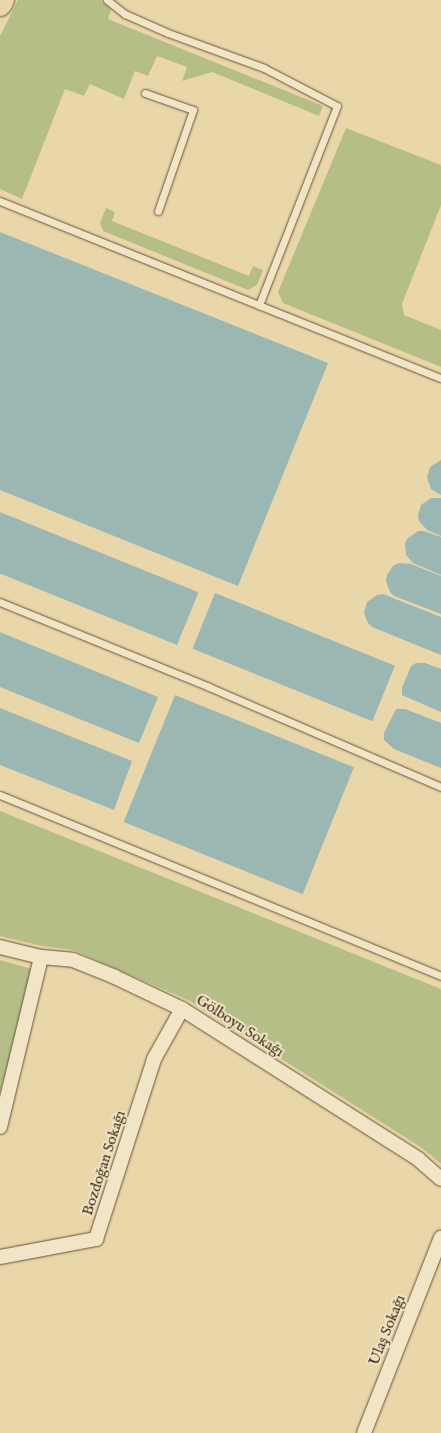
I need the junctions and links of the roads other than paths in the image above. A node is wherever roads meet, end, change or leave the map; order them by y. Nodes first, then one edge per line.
1 (3, 0) edge
2 (107, 0) edge
3 (0, 5) edge
4 (145, 93) dead end
5 (0, 201) edge
6 (158, 211) dead end
7 (259, 305) junction
8 (441, 378) edge
9 (0, 602) edge
10 (441, 786) edge
11 (0, 795) edge
12 (0, 947) edge
13 (41, 957) junction
14 (441, 976) edge
15 (182, 1009) junction
16 (0, 1127) edge
17 (441, 1178) edge
18 (441, 1238) edge
19 (0, 1257) edge
20 (364, 1433) edge

1 - 3 main road
2 - 7 lane
4 - 6 lane
5 - 7 lane
7 - 8 lane
9 - 10 lane
11 - 14 lane
12 - 13 street, Gölboyu Sokağı
13 - 15 street, Gölboyu Sokağı
13 - 16 street
15 - 17 street, Gölboyu Sokağı
15 - 19 street, Bozdoğan Sokağı
18 - 20 street, Ulaş Sokağı

